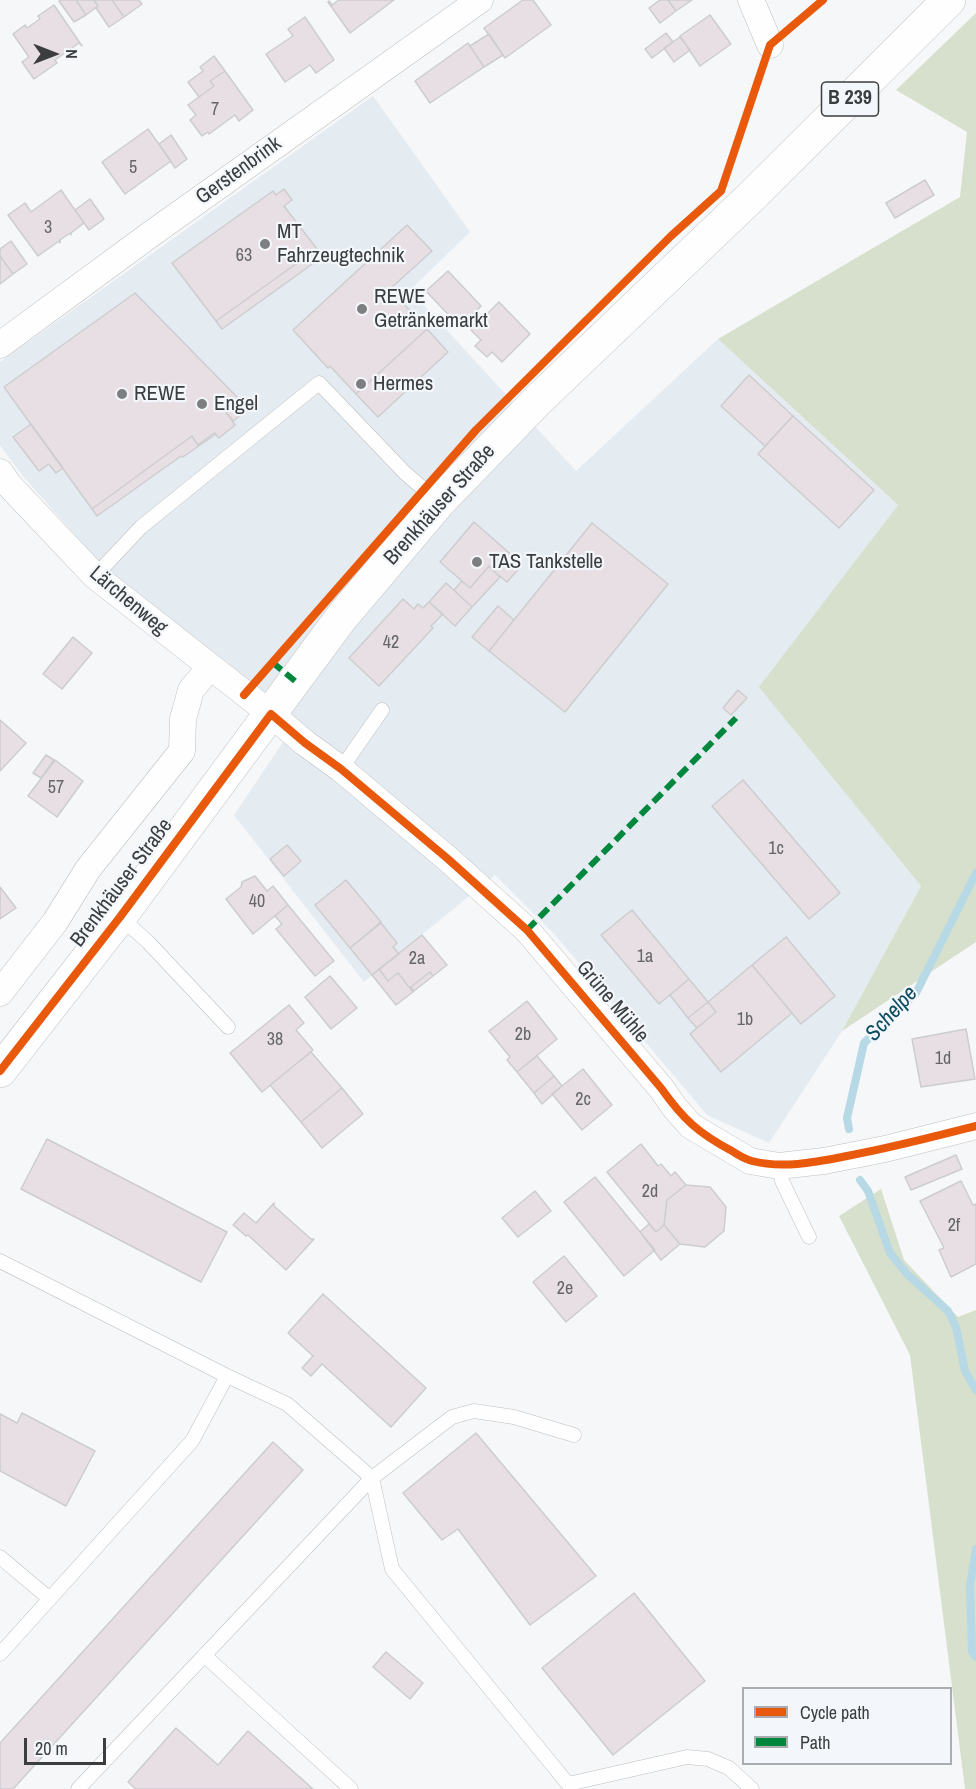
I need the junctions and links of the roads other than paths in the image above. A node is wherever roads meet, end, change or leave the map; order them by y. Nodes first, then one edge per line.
1 (480, 0) edge
2 (751, 0) edge
3 (950, 0) edge
4 (771, 45) dead end
5 (0, 345) edge
6 (0, 472) edge
7 (439, 502) junction
8 (95, 576) junction
9 (210, 667) junction
10 (382, 710) dead end
11 (271, 714) junction
12 (341, 769) junction
13 (120, 917) junction
14 (0, 993) edge
15 (228, 1027) dead end
16 (0, 1071) edge
17 (976, 1126) edge
18 (779, 1166) junction
19 (808, 1237) dead end
20 (0, 1261) edge
21 (227, 1376) junction
22 (574, 1435) dead end
23 (372, 1478) junction
24 (0, 1557) edge
25 (50, 1599) junction
26 (0, 1654) edge
27 (204, 1655) junction
28 (567, 1786) edge
29 (78, 1789) edge
30 (351, 1789) edge
31 (752, 1789) edge

1 - 5 street, Gerstenbrink
2 - 4 street
3 - 7 main road, Brenkhäuser Straße / B 239
6 - 8 street, Lärchenweg
7 - 8 lane
7 - 11 main road, Brenkhäuser Straße / B 239
8 - 9 street, Lärchenweg
9 - 11 street, Lärchenweg
9 - 14 street, Brenkhäuser Straße
10 - 12 lane
11 - 12 street, Grüne Mühle
11 - 13 main road, Brenkhäuser Straße / B 239
12 - 18 street, Grüne Mühle
13 - 15 lane
13 - 16 main road, Brenkhäuser Straße / B 239
17 - 18 street, Grüne Mühle
18 - 19 lane
20 - 21 lane
21 - 23 lane
21 - 25 lane
22 - 23 lane
23 - 27 lane
23 - 28 lane
24 - 25 lane
25 - 26 lane
27 - 29 lane
27 - 30 lane
28 - 31 lane

